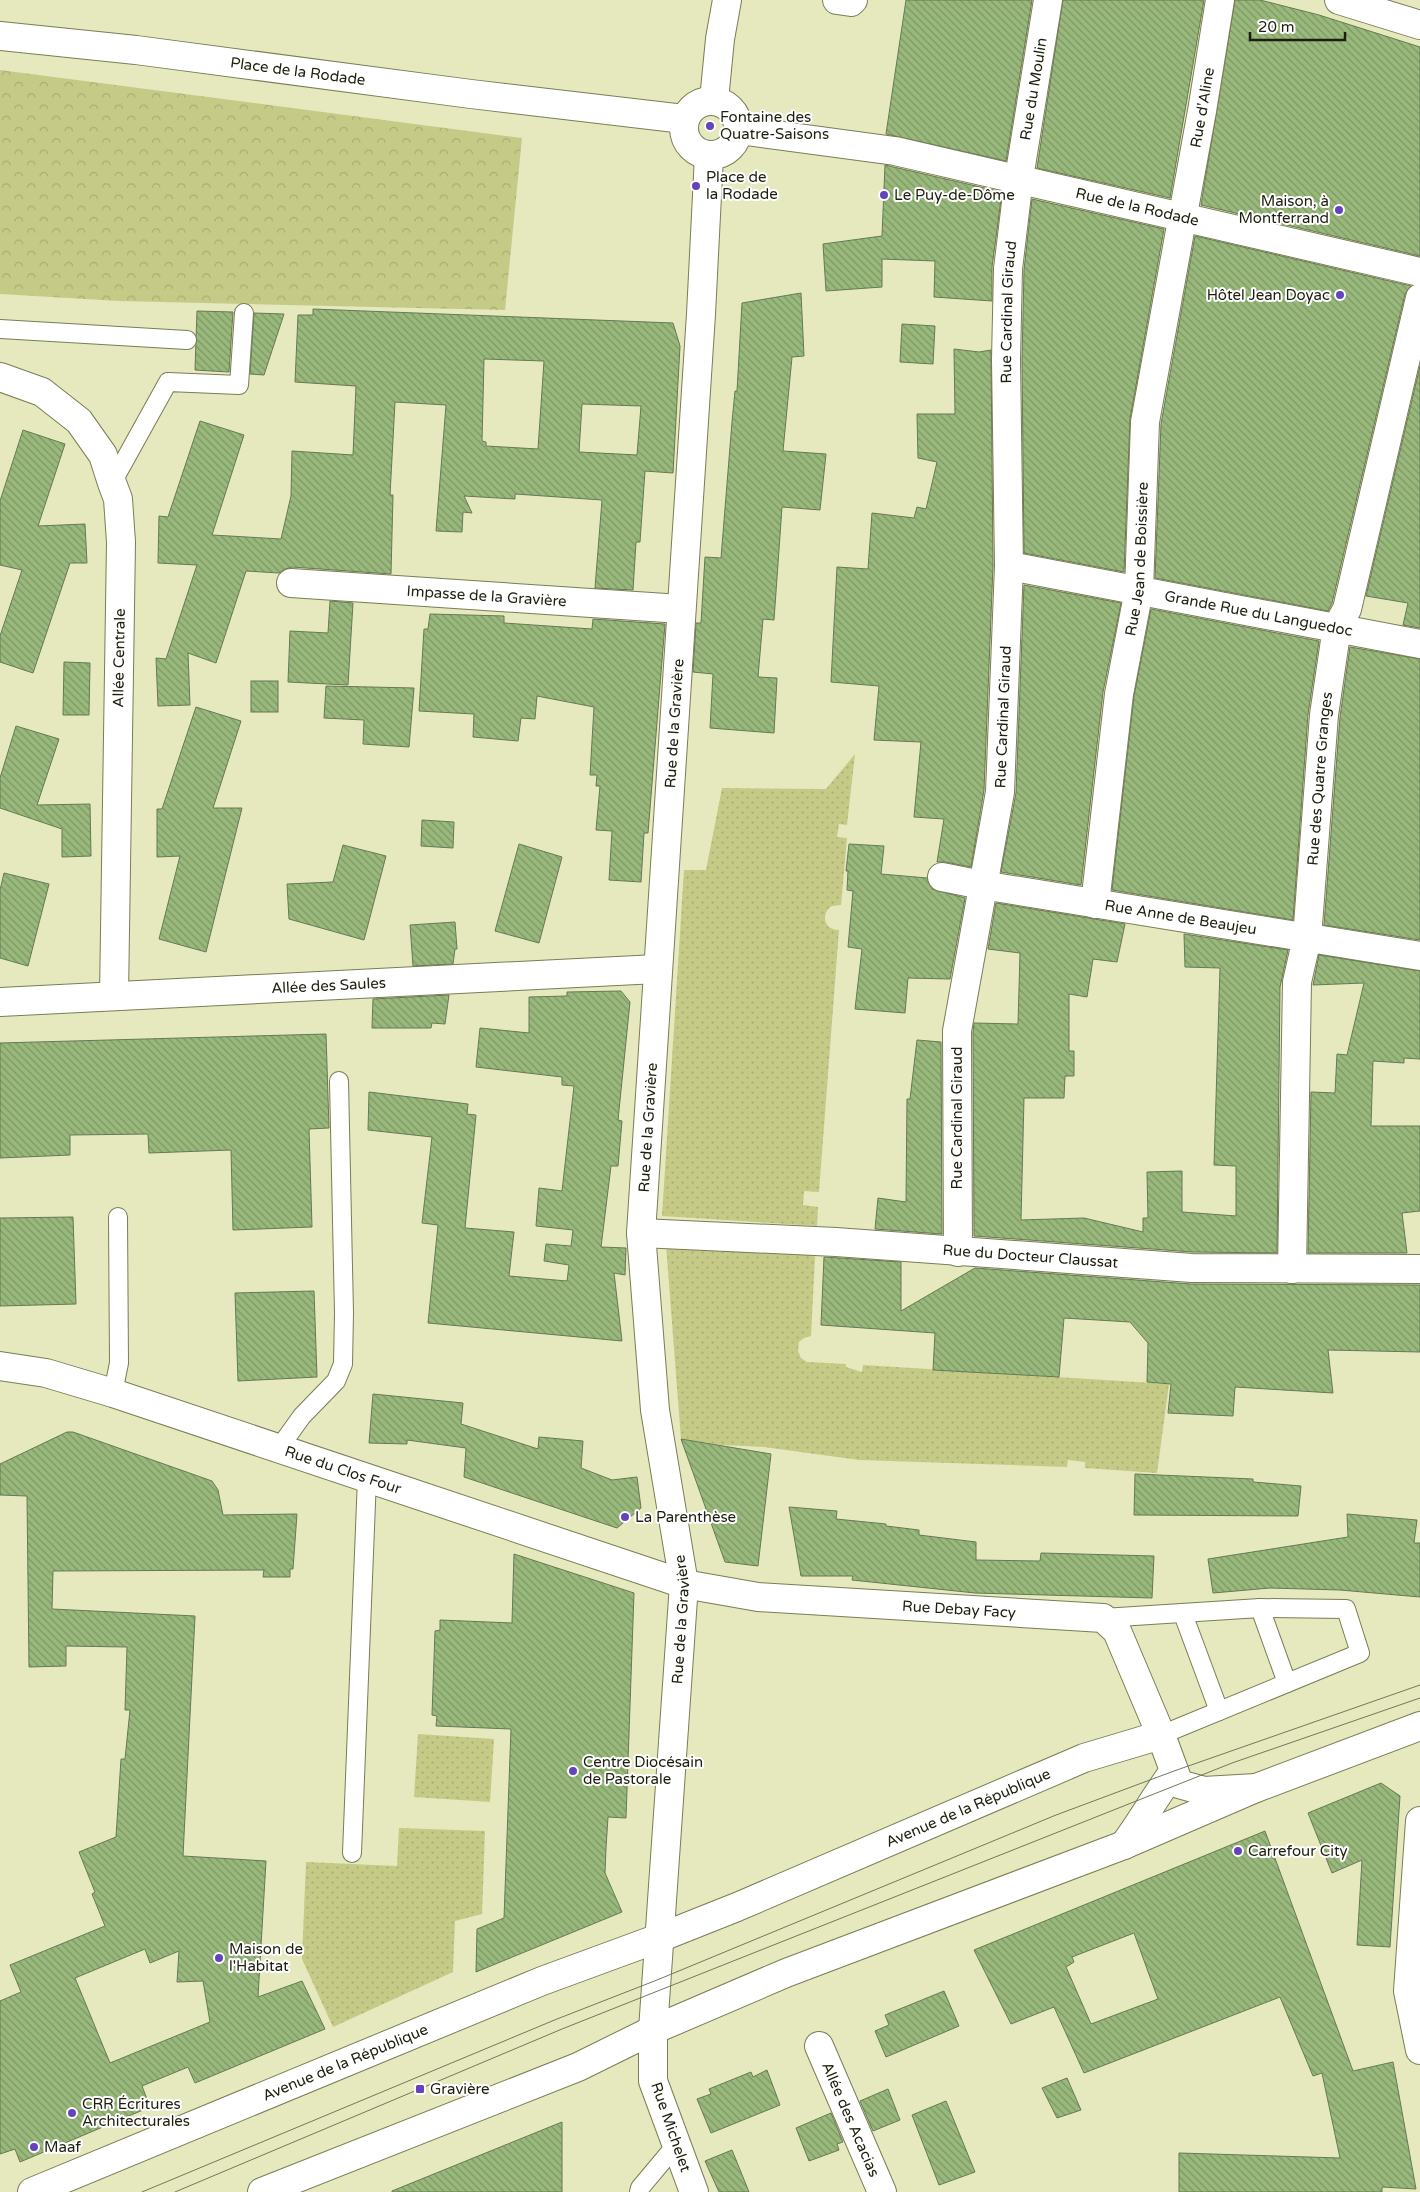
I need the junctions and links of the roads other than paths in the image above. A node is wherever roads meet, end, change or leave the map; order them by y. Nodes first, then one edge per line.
1 (727, 0) edge
2 (836, 0) edge
3 (853, 0) edge
4 (1048, 0) edge
5 (1220, 0) edge
6 (1339, 0) edge
7 (1420, 25) edge
8 (0, 36) edge
9 (714, 100) junction
10 (684, 119) junction
11 (739, 130) junction
12 (709, 156) junction
13 (1019, 178) junction
14 (1183, 216) junction
15 (1420, 272) edge
16 (1420, 298) edge
17 (244, 313) dead end
18 (0, 329) edge
19 (188, 340) dead end
20 (0, 377) edge
21 (112, 483) junction
22 (1009, 566) junction
23 (292, 583) dead end
24 (1139, 590) junction
25 (681, 609) junction
26 (1337, 627) junction
27 (1420, 644) edge
28 (942, 877) dead end
29 (982, 885) junction
30 (1095, 904) junction
31 (1307, 938) junction
32 (1420, 956) edge
33 (657, 969) junction
34 (114, 996) junction
35 (0, 1002) edge
36 (340, 1081) dead end
37 (118, 1217) dead end
38 (641, 1232) junction
39 (958, 1252) junction
40 (1292, 1269) junction
41 (1420, 1269) edge
42 (0, 1366) edge
43 (113, 1393) junction
44 (278, 1448) junction
45 (367, 1478) junction
46 (684, 1584) junction
47 (1260, 1608) junction
48 (1182, 1614) junction
49 (1103, 1618) junction
50 (1287, 1683) junction
51 (1219, 1711) junction
52 (1420, 1726) edge
53 (1161, 1735) junction
54 (1174, 1771) junction
55 (1256, 1788) junction
56 (1420, 1821) edge
57 (1124, 1845) junction
58 (352, 1853) dead end
59 (659, 1938) junction
60 (653, 2030) junction
61 (819, 2046) dead end
62 (1420, 2050) edge
63 (676, 2145) junction
64 (32, 2192) edge
65 (262, 2192) edge
66 (639, 2192) edge
67 (694, 2192) edge
68 (882, 2192) edge

1 - 9 street
2 - 3 street
4 - 13 street, Rue du Moulin
5 - 14 street, Rue d'Aline
6 - 7 street
8 - 10 street, Place de la Rodade
9 - 10 street
9 - 11 street
10 - 12 street
11 - 12 street
11 - 13 street, Rue de la Rodade
12 - 25 street, Rue de la Gravière
13 - 14 street, Rue de la Rodade
13 - 22 street, Rue Cardinal Giraud
14 - 15 street, Rue de la Rodade
14 - 24 street, Rue Jean de Boissière
16 - 26 street, Rue des Quatre Granges
17 - 21 lane
18 - 19 lane
20 - 21 street, Allée Centrale
21 - 34 street, Allée Centrale
22 - 24 street, Grande Rue du Languedoc
22 - 29 street, Rue Cardinal Giraud
23 - 25 street, Impasse de la Gravière
24 - 26 street, Grande Rue du Languedoc
24 - 30 street, Rue Jean de Boissière
25 - 33 street, Rue de la Gravière
26 - 27 street, Grande Rue du Languedoc
26 - 31 street, Rue des Quatre Granges
28 - 29 street, Rue Anne de Beaujeu
29 - 30 street, Rue Anne de Beaujeu
29 - 39 street, Rue Cardinal Giraud
30 - 31 street, Rue Anne de Beaujeu
31 - 32 street, Rue Anne de Beaujeu
31 - 40 street, Rue des Quatre Granges
33 - 34 street, Allée des Saules
33 - 38 street, Rue de la Gravière
34 - 35 street, Allée des Saules
36 - 44 lane
37 - 43 lane
38 - 39 street, Rue du Docteur Claussat
38 - 46 street, Rue de la Gravière
39 - 40 street, Rue du Docteur Claussat
40 - 41 street, Rue du Docteur Claussat
42 - 43 street, Rue du Clos Four
43 - 44 street, Rue du Clos Four
44 - 45 street, Rue du Clos Four
45 - 46 street, Rue du Clos Four
45 - 58 lane
46 - 49 street, Rue Debay Facy
46 - 59 street, Rue de la Gravière
47 - 48 lane
47 - 50 lane
47 - 50 lane
48 - 49 lane
48 - 51 lane
49 - 53 street
50 - 51 lane
51 - 53 lane
52 - 55 street
53 - 54 street
53 - 59 street, Avenue de la République
54 - 55 street
54 - 57 street
55 - 57 street
56 - 62 street
57 - 60 street
59 - 60 street
59 - 64 street, Avenue de la République
60 - 63 street, Rue Michelet
60 - 65 street
61 - 68 street, Allée des Acacias
63 - 66 lane
63 - 67 street, Rue Michelet

